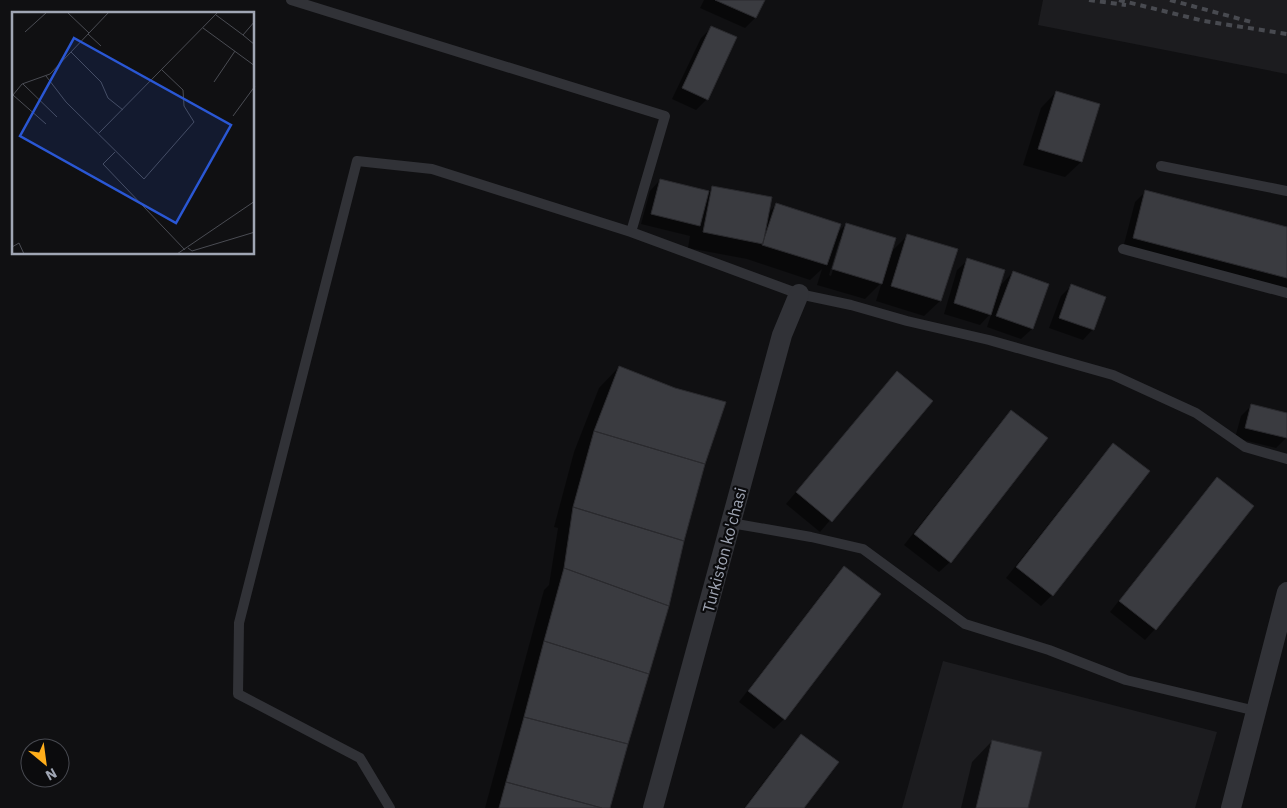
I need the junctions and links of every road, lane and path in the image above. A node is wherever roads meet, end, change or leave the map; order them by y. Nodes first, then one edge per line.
1 (291, 0) edge
2 (1161, 166) dead end
3 (1287, 191) edge
4 (630, 232) junction
5 (1123, 249) dead end
6 (1287, 293) edge
7 (798, 294) junction
8 (1287, 459) edge
9 (732, 523) junction
10 (1287, 592) edge
11 (1256, 711) junction
12 (390, 808) edge
13 (653, 808) edge
14 (1231, 808) edge

1 - 4 lane
2 - 3 lane
4 - 7 lane
4 - 12 lane
5 - 6 lane
7 - 8 lane
7 - 9 street, Turkiston ko'chasi
9 - 11 lane
9 - 13 street, Turkiston ko'chasi
10 - 11 street
11 - 14 street

